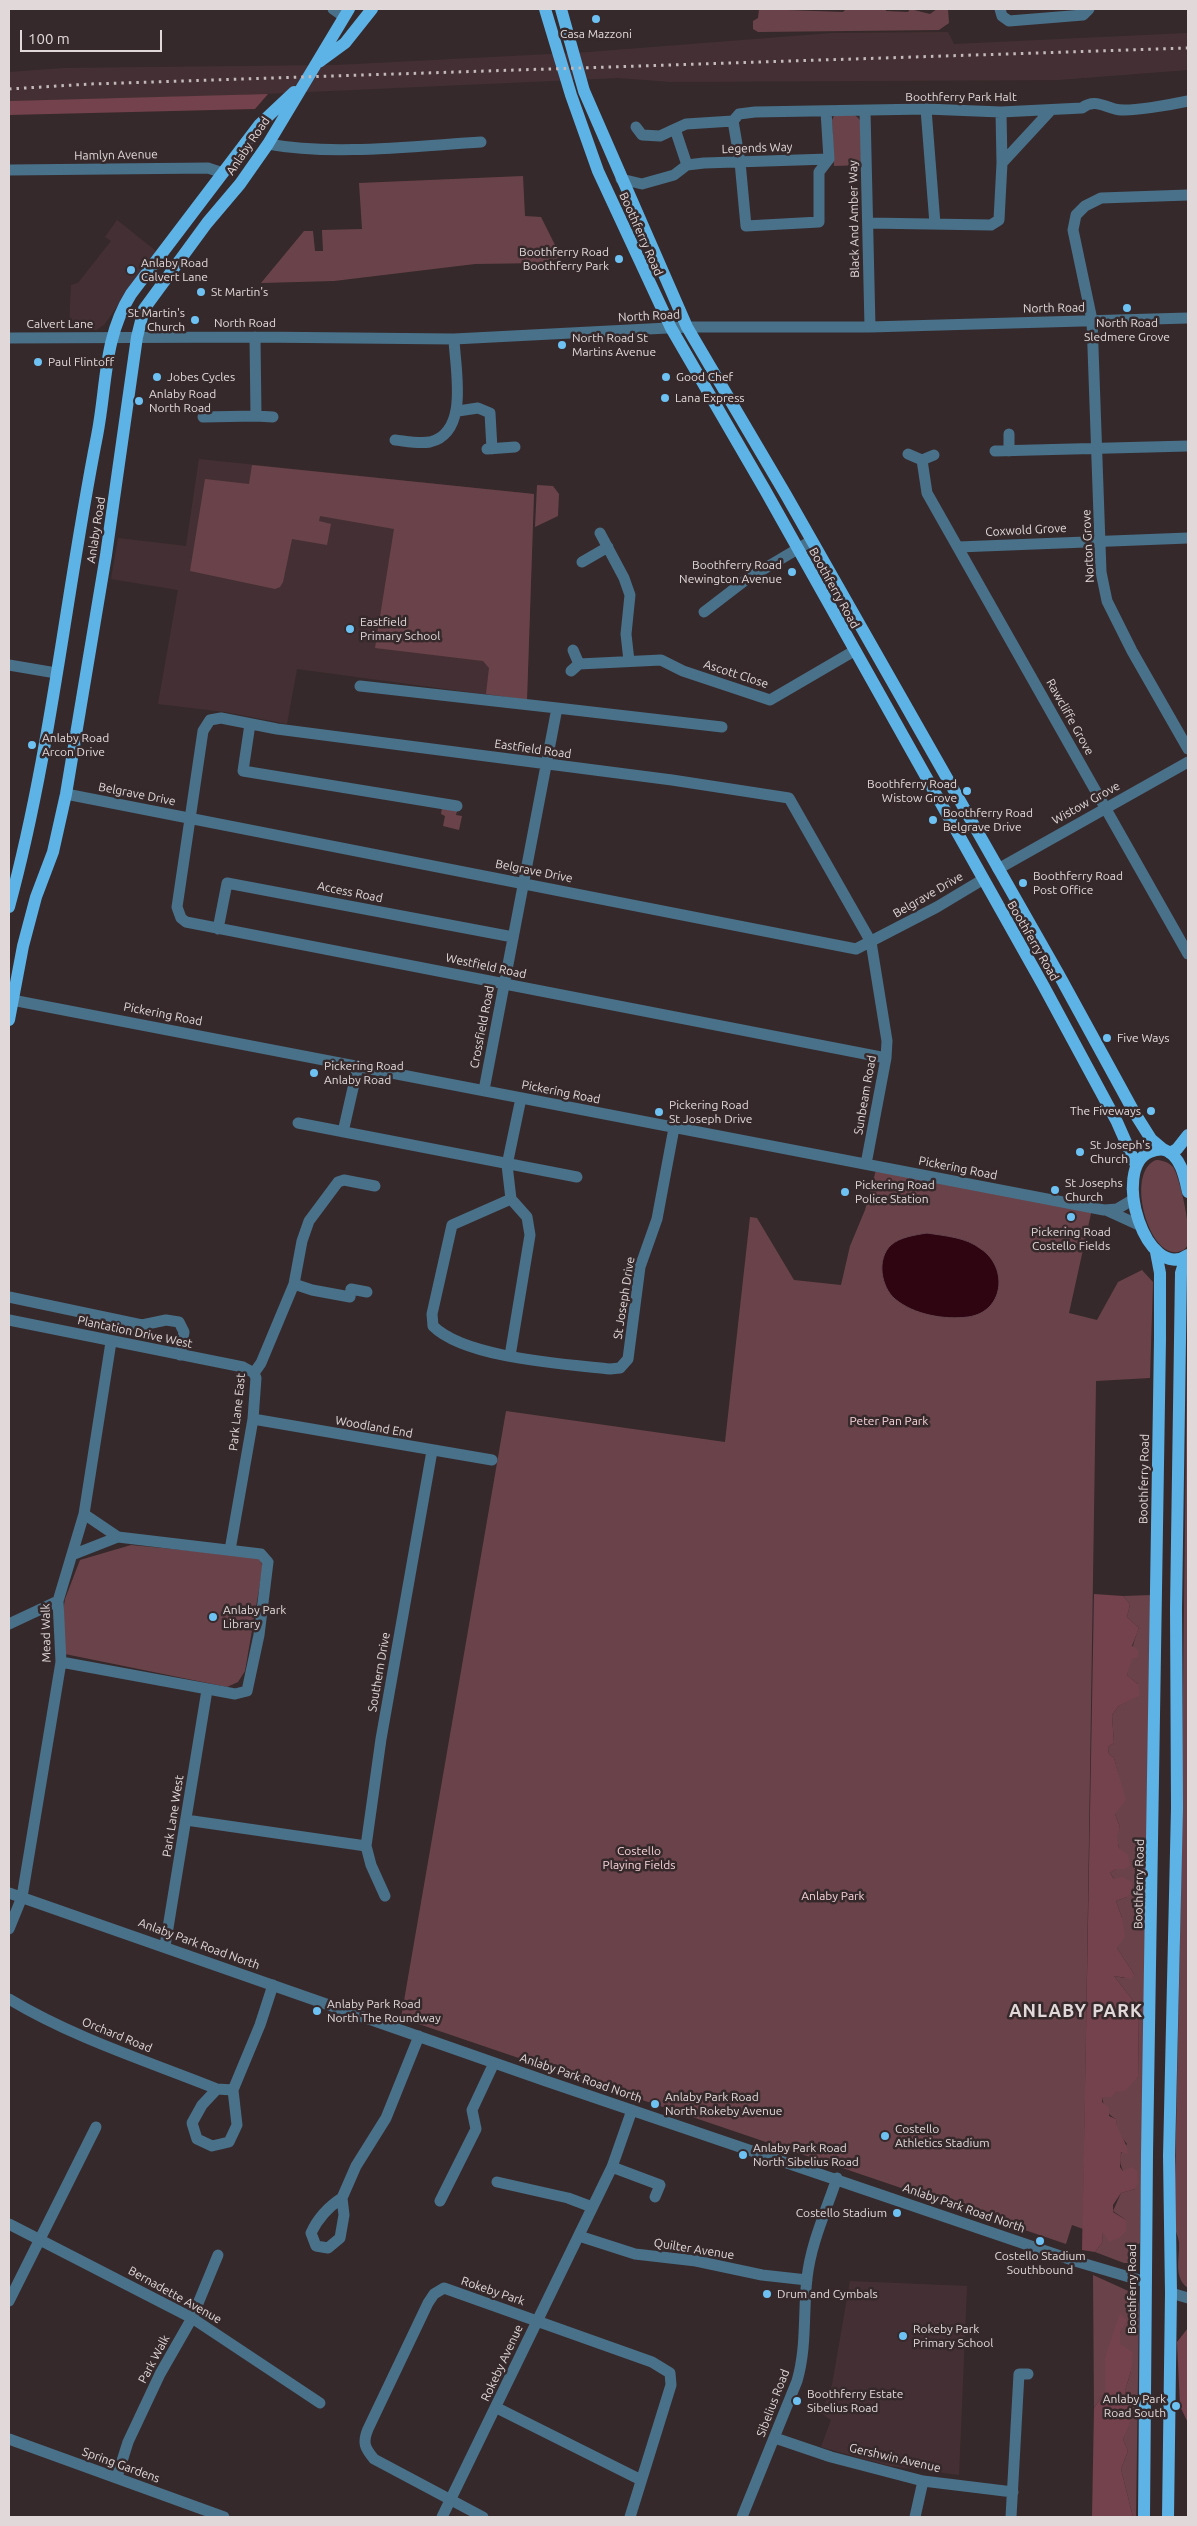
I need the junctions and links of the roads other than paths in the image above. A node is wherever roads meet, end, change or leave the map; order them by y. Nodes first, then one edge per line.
1 (372, 9) edge
2 (545, 9) edge
3 (561, 9) edge
4 (1000, 9) edge
5 (1089, 9) edge
6 (342, 11) edge
7 (317, 64) junction
8 (302, 85) junction
9 (1188, 101) edge
10 (926, 109) junction
11 (826, 110) junction
12 (1051, 110) junction
13 (865, 111) junction
14 (1001, 112) junction
15 (733, 121) junction
16 (635, 125) dead end
17 (675, 129) junction
18 (481, 142) dead end
19 (268, 144) junction
20 (829, 159) junction
21 (740, 162) junction
22 (1002, 163) junction
23 (687, 165) junction
24 (9, 170) edge
25 (223, 173) junction
26 (621, 180) junction
27 (642, 184) junction
28 (1188, 195) edge
29 (631, 201) junction
30 (868, 223) junction
31 (935, 224) junction
32 (1188, 318) edge
33 (1092, 320) junction
34 (870, 327) junction
35 (671, 328) junction
36 (687, 328) junction
37 (136, 337) junction
38 (254, 337) junction
39 (9, 338) edge
40 (112, 338) junction
41 (454, 339) junction
42 (458, 411) junction
43 (203, 416) dead end
44 (256, 416) junction
45 (273, 417) dead end
46 (1009, 434) dead end
47 (393, 440) dead end
48 (1188, 446) edge
49 (515, 447) dead end
50 (1098, 449) junction
51 (994, 451) dead end
52 (1009, 451) junction
53 (908, 454) dead end
54 (934, 455) dead end
55 (922, 460) junction
56 (600, 533) dead end
57 (1101, 540) junction
58 (1188, 540) edge
59 (811, 541) junction
60 (958, 546) junction
61 (608, 547) junction
62 (796, 549) junction
63 (582, 562) dead end
64 (704, 612) dead end
65 (573, 650) dead end
66 (854, 651) junction
67 (629, 661) junction
68 (9, 666) edge
69 (56, 673) junction
70 (360, 686) dead end
71 (557, 708) junction
72 (250, 724) junction
73 (722, 727) dead end
74 (1188, 749) edge
75 (1188, 762) edge
76 (548, 765) junction
77 (66, 794) junction
78 (457, 806) dead end
79 (1106, 808) junction
80 (190, 818) junction
81 (998, 869) junction
82 (982, 880) junction
83 (524, 883) junction
84 (9, 907) edge
85 (218, 929) junction
86 (513, 937) junction
87 (871, 942) junction
88 (1188, 954) edge
89 (505, 984) junction
90 (12, 1000) junction
91 (9, 1020) edge
92 (886, 1058) junction
93 (358, 1066) junction
94 (484, 1090) junction
95 (521, 1098) junction
96 (298, 1123) dead end
97 (674, 1128) junction
98 (343, 1132) junction
99 (1188, 1135) edge
100 (1167, 1151) junction
101 (866, 1164) junction
102 (507, 1165) junction
103 (1136, 1165) junction
104 (577, 1177) dead end
105 (375, 1186) dead end
106 (1188, 1186) edge
107 (511, 1199) junction
108 (1134, 1200) junction
109 (1104, 1210) junction
110 (1141, 1226) junction
111 (1156, 1252) junction
112 (1187, 1256) edge
113 (294, 1284) junction
114 (367, 1292) dead end
115 (9, 1297) edge
116 (9, 1320) edge
117 (111, 1342) junction
118 (180, 1355) junction
119 (510, 1356) junction
120 (254, 1373) junction
121 (253, 1419) junction
122 (432, 1451) junction
123 (492, 1460) dead end
124 (84, 1514) junction
125 (118, 1537) junction
126 (230, 1550) junction
127 (72, 1555) junction
128 (58, 1601) junction
129 (9, 1624) edge
130 (61, 1662) junction
131 (207, 1690) junction
132 (186, 1820) junction
133 (366, 1846) junction
134 (9, 1893) edge
135 (386, 1896) dead end
136 (22, 1897) junction
137 (9, 1929) edge
138 (165, 1946) junction
139 (272, 1985) junction
140 (9, 1999) edge
141 (419, 2036) junction
142 (494, 2063) junction
143 (217, 2089) junction
144 (233, 2090) junction
145 (632, 2110) junction
146 (96, 2127) dead end
147 (612, 2168) junction
148 (837, 2178) junction
149 (497, 2182) dead end
150 (655, 2197) dead end
151 (342, 2198) dead end
152 (440, 2201) dead end
153 (592, 2207) junction
154 (9, 2224) edge
155 (579, 2236) junction
156 (39, 2240) junction
157 (218, 2255) dead end
158 (807, 2280) junction
159 (1146, 2282) junction
160 (1171, 2293) junction
161 (1188, 2298) edge
162 (9, 2301) edge
163 (192, 2318) junction
164 (537, 2321) junction
165 (1028, 2374) dead end
166 (320, 2403) dead end
167 (497, 2408) junction
168 (774, 2438) junction
169 (9, 2439) edge
170 (117, 2477) junction
171 (641, 2480) junction
172 (923, 2481) junction
173 (1013, 2492) junction
174 (451, 2500) junction
175 (224, 2517) edge
176 (442, 2517) edge
177 (483, 2517) edge
178 (630, 2517) edge
179 (744, 2517) edge
180 (915, 2517) edge
181 (1011, 2517) edge
182 (1144, 2517) edge
183 (1168, 2517) edge

1 - 7 main road, Anlaby Road
2 - 35 main road, Boothferry Road
3 - 26 main road, Boothferry Road
4 - 5 street
6 - 7 main road, Anlaby Road
7 - 8 main road, Anlaby Road
8 - 19 main road, Anlaby Road
8 - 25 main road, Anlaby Road
9 - 12 street, Boothferry Park Halt
10 - 13 street, Boothferry Park Halt
10 - 14 street, Boothferry Park Halt
10 - 31 street
11 - 13 street, Boothferry Park Halt
11 - 15 street, Boothferry Park Halt
11 - 20 street
12 - 14 street, Boothferry Park Halt
12 - 22 street
13 - 30 street, Black And Amber Way
14 - 22 street
15 - 17 street, Boothferry Park Halt
15 - 21 street
16 - 17 street, Boothferry Park Halt
17 - 23 street
18 - 19 street
19 - 37 main road, Anlaby Road
20 - 21 street, Legends Way
20 - 21 street
21 - 23 street, Legends Way
22 - 31 street
23 - 27 street, Legends Way
24 - 25 street, Hamlyn Avenue
25 - 40 main road, Anlaby Road
26 - 27 street, Legends Way
26 - 29 main road, Boothferry Road
27 - 29 street
28 - 33 street, Norton Grove
29 - 36 main road, Boothferry Road
30 - 31 street
30 - 34 street, Black And Amber Way
32 - 33 street, North Road
33 - 34 street, North Road
33 - 50 street, Norton Grove
34 - 36 street, North Road
35 - 36 street, North Road
35 - 41 street, North Road
35 - 62 main road, Boothferry Road
36 - 59 main road, Boothferry Road
37 - 38 street, North Road
37 - 40 street, North Road
37 - 77 main road, Anlaby Road
38 - 41 street, North Road
38 - 44 street
39 - 40 street, Calvert Lane
40 - 69 main road, Anlaby Road
41 - 42 street
42 - 47 street
42 - 49 street
43 - 44 street
44 - 45 street
46 - 52 street
48 - 50 street
50 - 52 street
50 - 57 street, Norton Grove
51 - 52 street
53 - 55 street
54 - 55 street
55 - 60 street, Rawcliffe Grove
56 - 61 street
57 - 58 street, Coxwold Grove
57 - 60 street, Coxwold Grove
57 - 74 street, Norton Grove
59 - 62 street
59 - 81 main road, Boothferry Road
60 - 79 street, Rawcliffe Grove
61 - 63 street
61 - 67 street
62 - 64 street
62 - 66 main road, Boothferry Road
65 - 67 street, Ascott Close
66 - 67 street, Ascott Close
66 - 82 main road, Boothferry Road
68 - 69 street
69 - 84 main road, Anlaby Road
70 - 71 street
71 - 73 street
71 - 76 street
72 - 76 street, Eastfield Road
72 - 78 street
72 - 80 street, Eastfield Road
75 - 79 street, Wistow Grove
76 - 83 street, Crossfield Road
76 - 87 street, Eastfield Road
77 - 80 street, Belgrave Drive
77 - 90 main road, Anlaby Road
79 - 81 street, Wistow Grove
79 - 88 street, Rawcliffe Grove
80 - 83 street, Belgrave Drive
80 - 85 street, Westfield Road
81 - 100 main road, Boothferry Road
82 - 87 street, Belgrave Drive
82 - 103 main road, Boothferry Road
83 - 86 street, Crossfield Road
83 - 87 street, Belgrave Drive
85 - 86 street, Access Road
85 - 89 street, Westfield Road
86 - 89 street, Crossfield Road
87 - 92 street, Sunbeam Road
89 - 92 street, Westfield Road
89 - 94 street, Crossfield Road
90 - 91 main road, Anlaby Road
90 - 93 street, Pickering Road
92 - 101 street, Sunbeam Road
93 - 94 street, Pickering Road
93 - 98 street
94 - 95 street, Pickering Road
95 - 97 street, Pickering Road
95 - 102 street
96 - 98 street
97 - 101 street, Pickering Road
97 - 119 street, St Joseph Drive
98 - 102 street
99 - 100 main road
100 - 103 main road
100 - 106 main road, Boothferry Road
101 - 109 street, Pickering Road
102 - 104 street
102 - 107 street
103 - 108 main road
105 - 113 street, Park Lane East
107 - 119 street
107 - 119 street, St Joseph Drive
108 - 109 street, Pickering Road
108 - 110 main road
109 - 110 street, Pickering Road
110 - 111 main road
111 - 112 main road
111 - 159 main road, Boothferry Road
112 - 160 main road
113 - 114 street
113 - 120 street, Park Lane East
115 - 118 street
116 - 117 street, Plantation Drive West
117 - 118 street, Plantation Drive West
117 - 124 street, Mead Walk
118 - 120 street, Plantation Drive West
120 - 121 street, Park Lane East
121 - 122 street, Woodland End
121 - 126 street, Park Lane East
122 - 123 street, Woodland End
122 - 133 street, Southern Drive
124 - 125 street
124 - 127 street, Mead Walk
125 - 126 street
125 - 127 street
126 - 131 street
127 - 128 street, Mead Walk
128 - 129 street
128 - 130 street, Mead Walk
130 - 131 street
130 - 136 street, Mead Walk
131 - 132 street, Park Lane West
132 - 133 street
132 - 138 street, Park Lane West
133 - 135 street, Southern Drive
134 - 136 street, Anlaby Park Road North
136 - 137 street
136 - 138 street, Anlaby Park Road North
138 - 139 street, Anlaby Park Road North
139 - 141 street, Anlaby Park Road North
139 - 144 street
140 - 143 street, Orchard Road
141 - 142 street, Anlaby Park Road North
141 - 151 street
142 - 145 street, Anlaby Park Road North
142 - 152 street
143 - 144 street
143 - 144 street
145 - 147 street, Rokeby Avenue
145 - 148 street, Anlaby Park Road North
146 - 156 street
147 - 150 street
147 - 153 street, Rokeby Avenue
148 - 158 street, Sibelius Road
148 - 159 street, Anlaby Park Road North
149 - 153 street
153 - 155 street, Rokeby Avenue
154 - 156 street, Bernadette Avenue
155 - 158 street, Quilter Avenue
155 - 164 street, Rokeby Avenue
156 - 162 street
156 - 163 street, Bernadette Avenue
157 - 163 street, Park Walk
158 - 168 street, Sibelius Road
159 - 182 main road, Boothferry Road
160 - 161 street
160 - 183 main road
163 - 166 street, Bernadette Avenue
163 - 170 street, Park Walk
164 - 167 street, Rokeby Avenue
164 - 171 street, Rokeby Park
164 - 174 street, Rokeby Park
165 - 173 street
167 - 171 street
167 - 174 street, Rokeby Avenue
168 - 172 street, Gershwin Avenue
168 - 179 street, Sibelius Road
169 - 170 street, Spring Gardens
170 - 175 street, Spring Gardens
171 - 178 street, Rokeby Park
172 - 173 street, Gershwin Avenue
172 - 180 street
173 - 181 street
174 - 176 street, Rokeby Avenue
174 - 177 street, Rokeby Park

